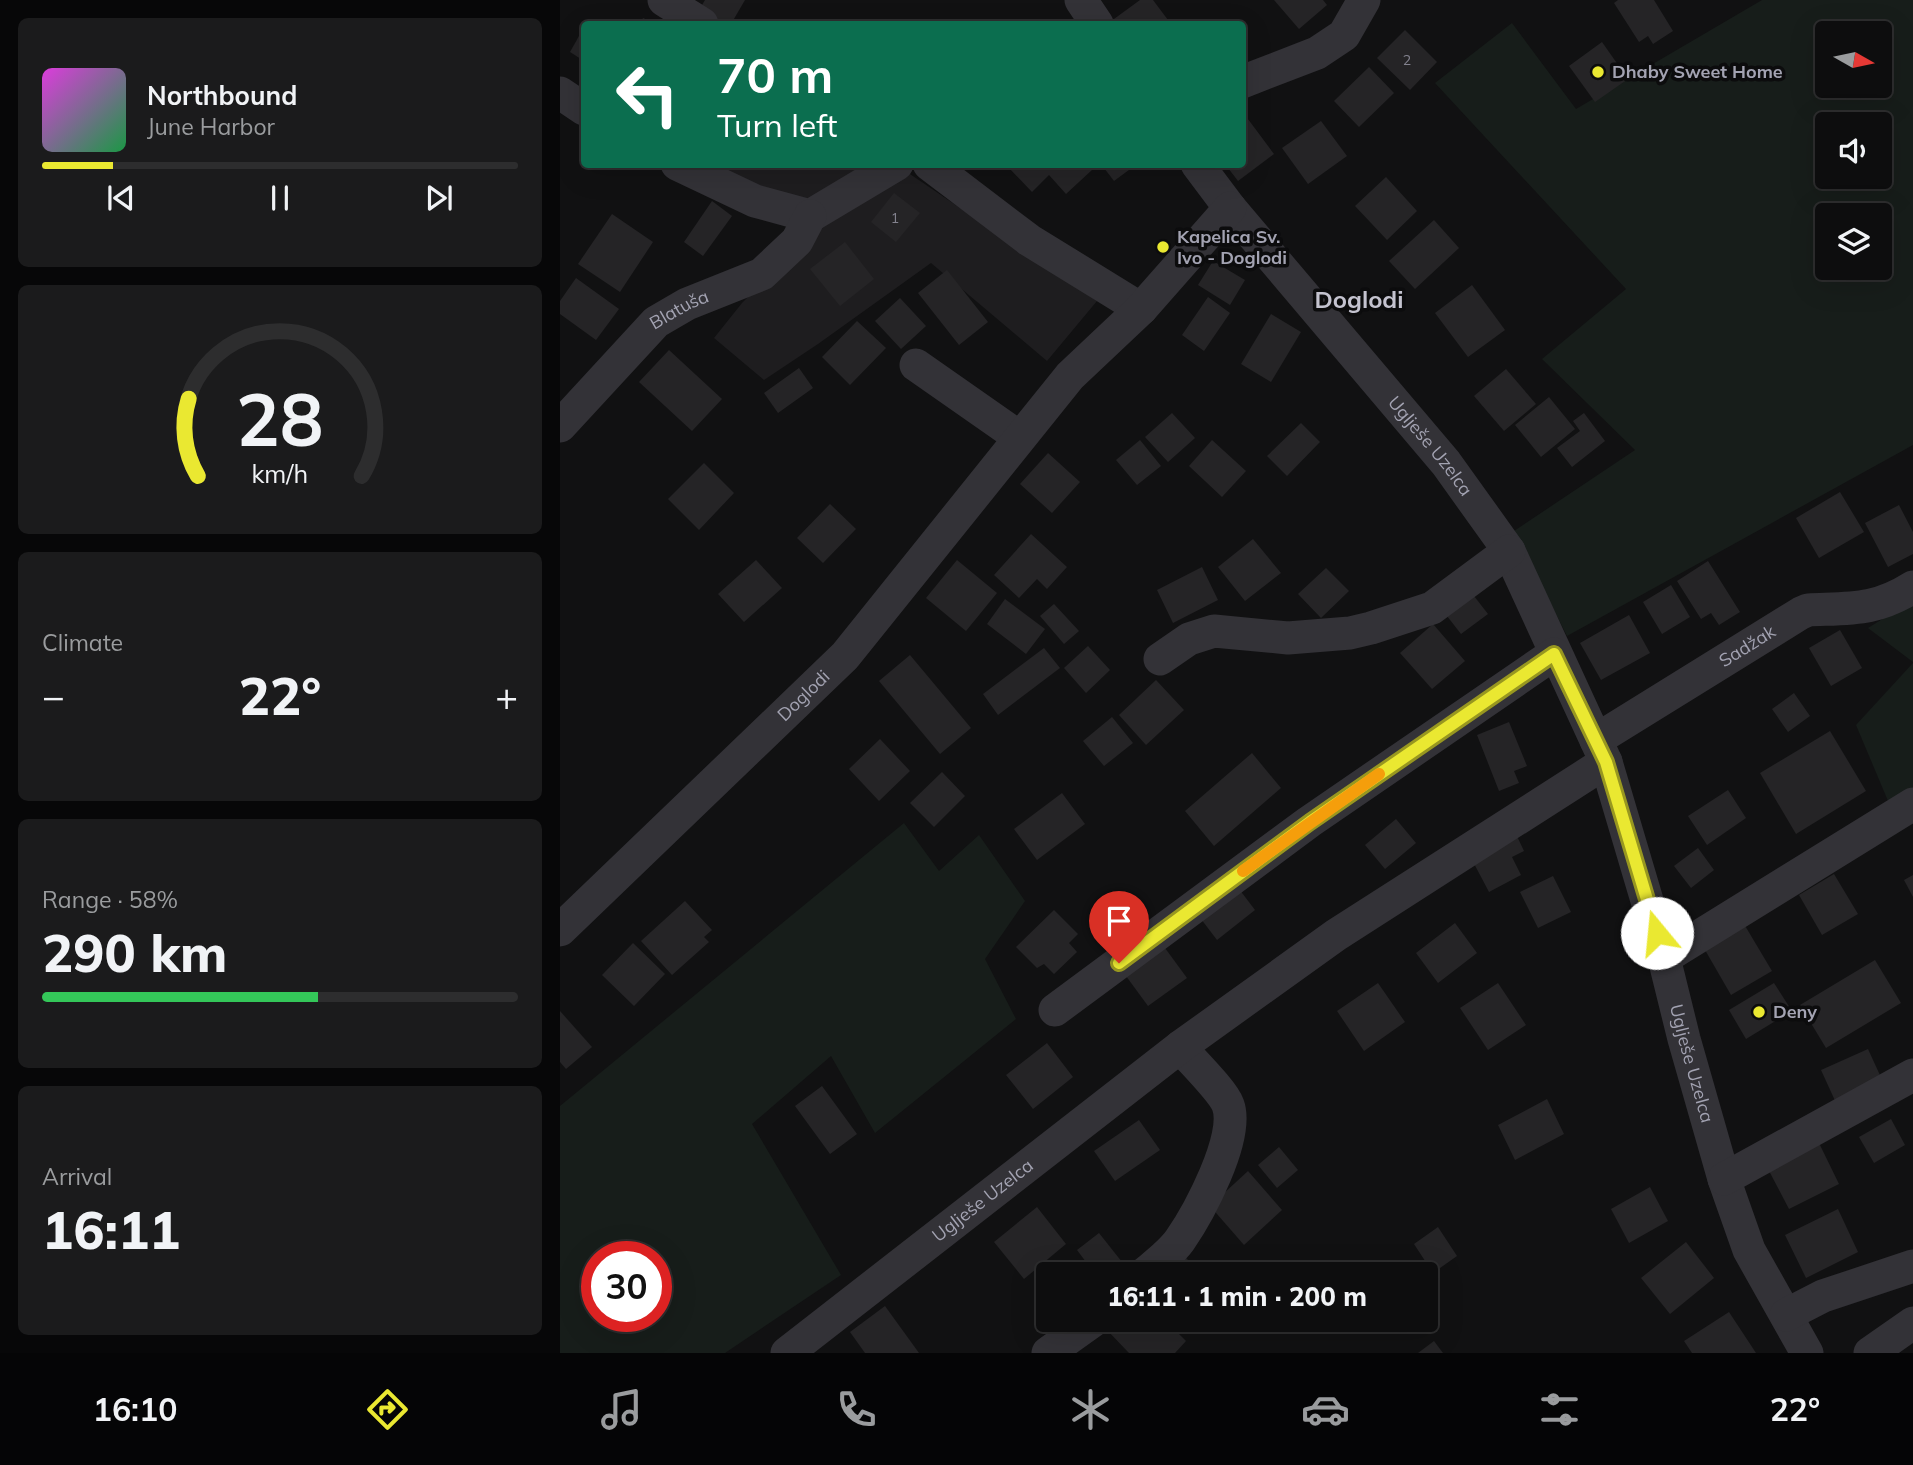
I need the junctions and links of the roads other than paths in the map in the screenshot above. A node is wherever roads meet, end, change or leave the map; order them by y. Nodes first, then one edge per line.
1 (664, 0) edge
2 (1081, 0) edge
3 (1370, 2) edge
4 (697, 21) edge
5 (1095, 21) edge
6 (1246, 81) edge
7 (560, 93) edge
8 (581, 107) edge
9 (685, 168) edge
10 (890, 168) edge
11 (934, 168) edge
12 (1200, 168) edge
13 (1230, 208) junction
14 (810, 216) junction
15 (1141, 309) junction
16 (916, 365) dead end
17 (560, 426) edge
18 (1019, 437) junction
19 (1509, 551) junction
20 (1913, 587) edge
21 (1554, 654) junction
22 (1160, 659) dead end
23 (1601, 751) junction
24 (1913, 804) edge
25 (560, 930) edge
26 (1664, 958) junction
27 (1055, 1010) dead end
28 (1180, 1046) junction
29 (1913, 1075) edge
30 (1724, 1179) junction
31 (1157, 1262) edge
32 (1913, 1266) edge
33 (1786, 1315) junction
34 (1913, 1323) edge
35 (1077, 1332) edge
36 (1804, 1352) edge
37 (787, 1353) edge
38 (1048, 1353) edge
39 (1870, 1353) edge

1 - 4 street
2 - 5 street
3 - 6 street
7 - 8 street
9 - 14 street
10 - 14 street, Blatuša
11 - 15 street
12 - 13 street, Uglješe Uzelca
13 - 15 street, Doglodi
13 - 19 street, Uglješe Uzelca
14 - 17 street, Blatuša
15 - 18 street, Doglodi
16 - 18 street
18 - 25 street, Doglodi
19 - 21 street, Uglješe Uzelca
19 - 22 street
20 - 23 street, Sadžak
21 - 23 street, Uglješe Uzelca
21 - 27 street
23 - 26 street, Uglješe Uzelca
23 - 28 street, Uglješe Uzelca
24 - 26 street
26 - 30 street, Uglješe Uzelca
28 - 31 street
28 - 37 street, Uglješe Uzelca
29 - 30 street
30 - 33 street, Uglješe Uzelca
32 - 33 street
33 - 36 street, Uglješe Uzelca
34 - 39 street
35 - 38 street

